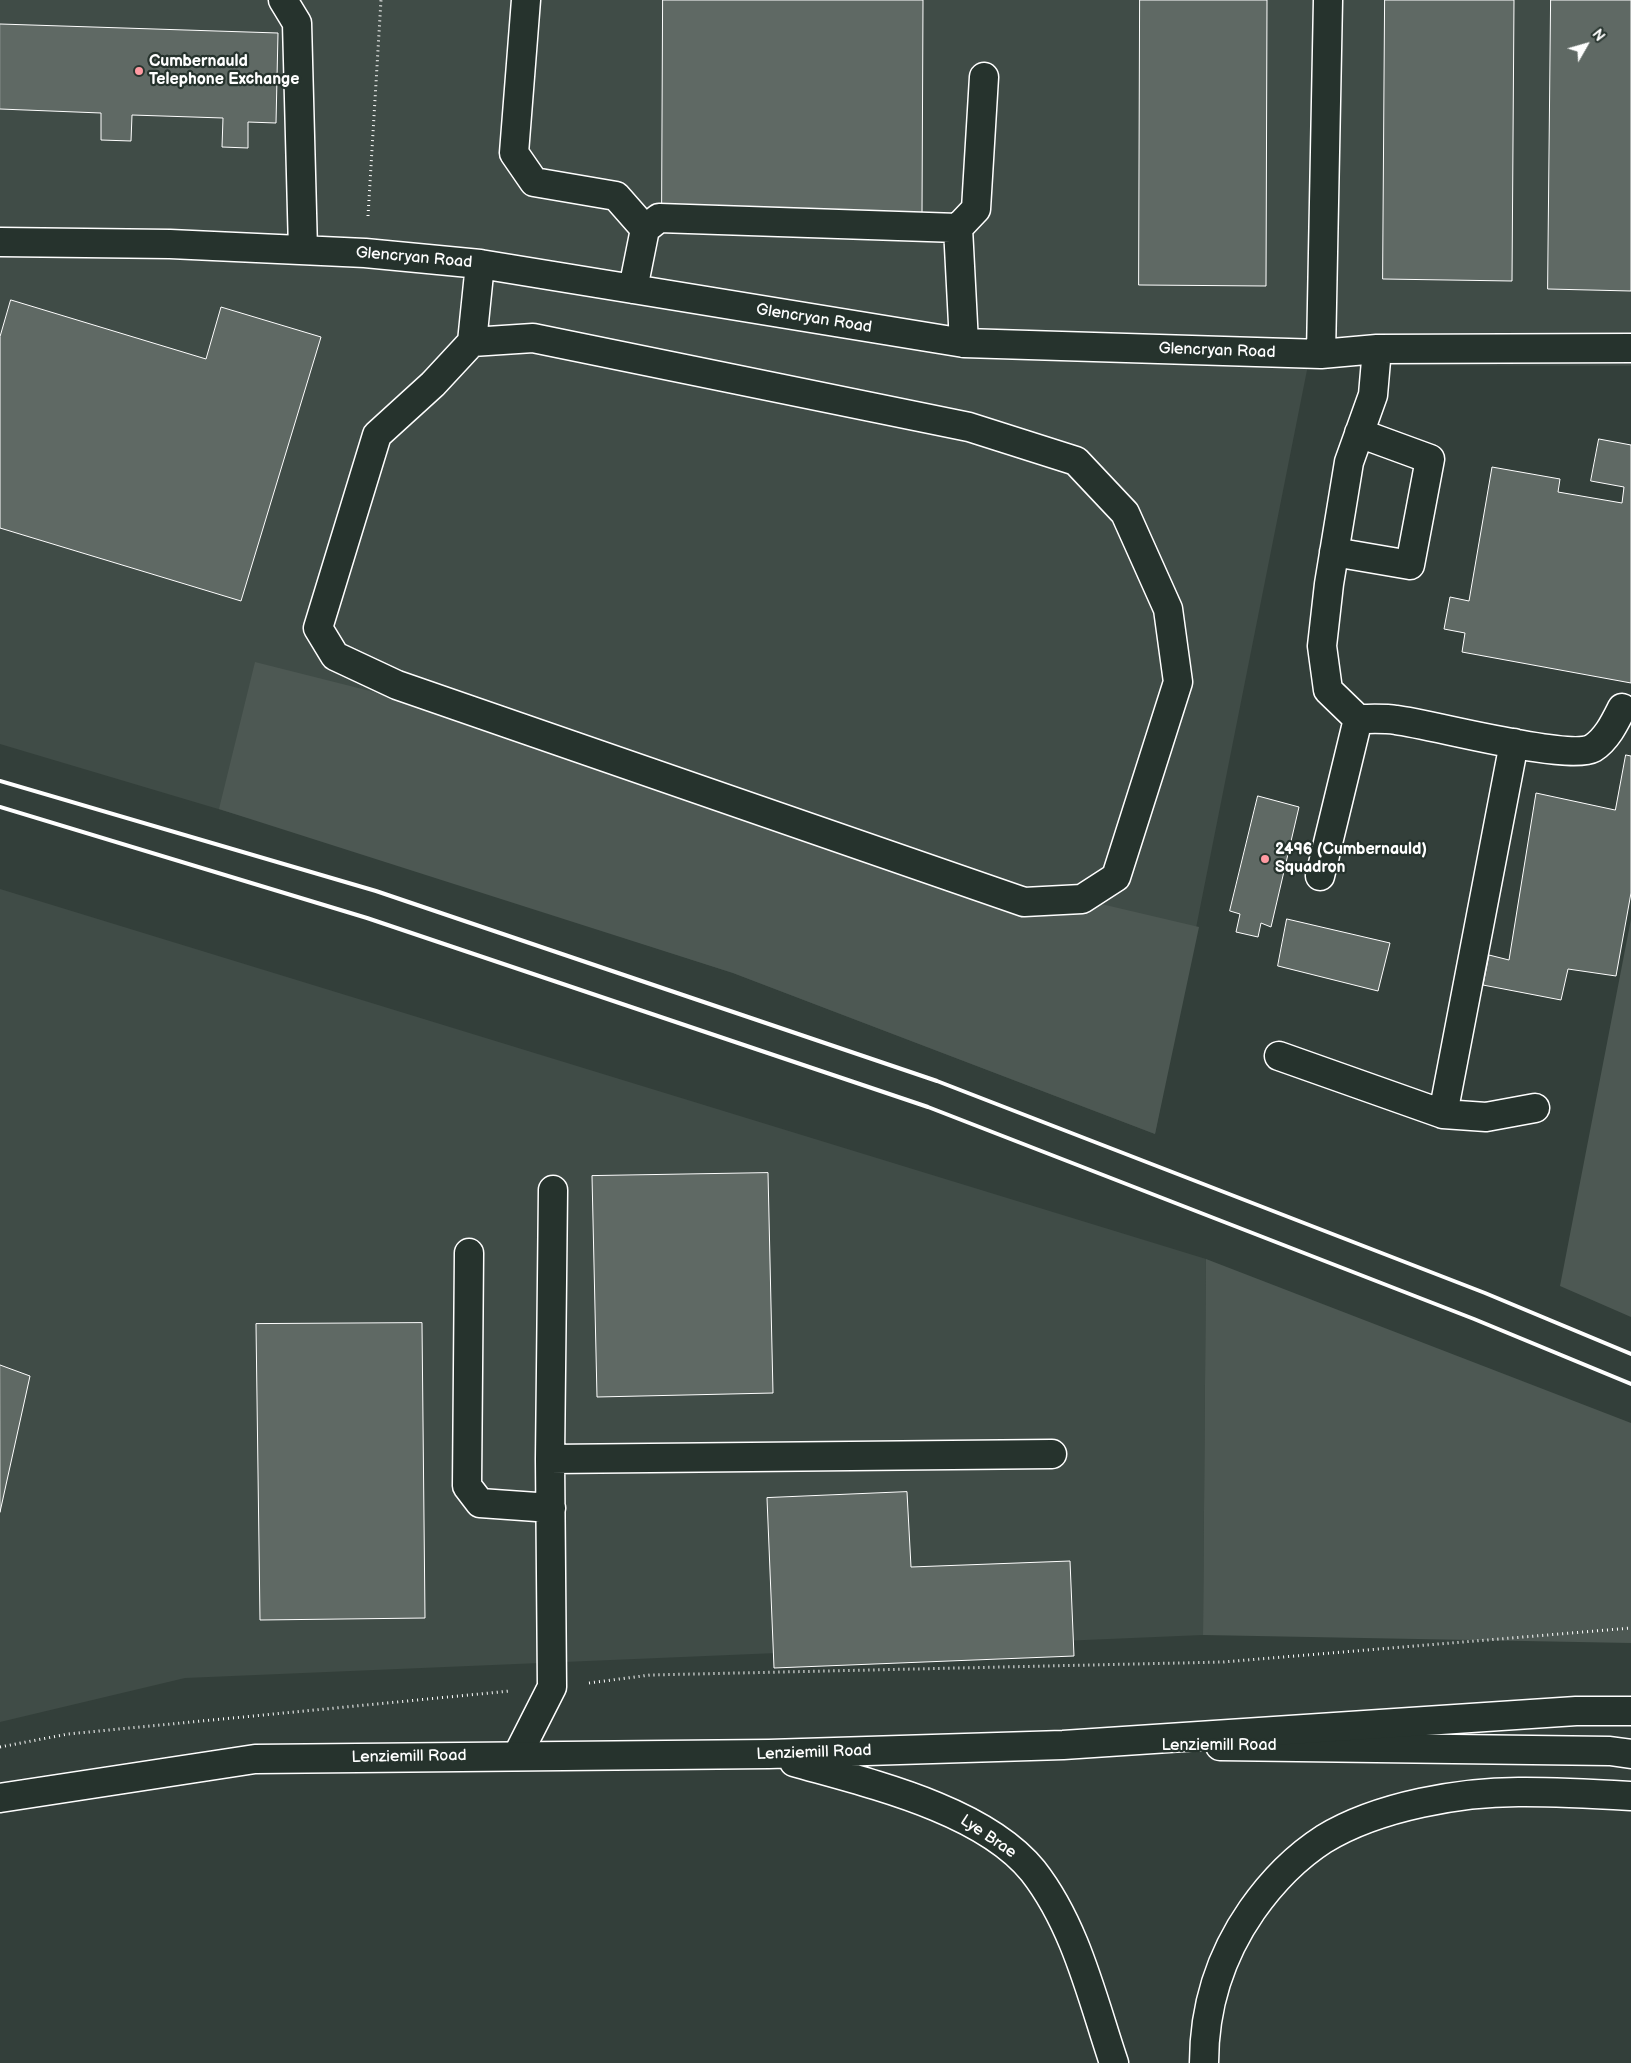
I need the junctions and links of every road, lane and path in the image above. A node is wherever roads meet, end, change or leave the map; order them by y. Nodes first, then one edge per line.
1 (283, 0) edge
2 (381, 0) edge
3 (526, 0) edge
4 (1328, 0) edge
5 (984, 77) dead end
6 (958, 228) junction
7 (644, 229) junction
8 (0, 242) edge
9 (303, 250) junction
10 (365, 253) junction
11 (480, 264) junction
12 (633, 289) junction
13 (472, 342) junction
14 (964, 343) junction
15 (1631, 348) edge
16 (1377, 349) junction
17 (1321, 354) junction
18 (1359, 433) junction
19 (1334, 552) junction
20 (1622, 708) dead end
21 (1358, 719) junction
22 (1514, 743) junction
23 (1320, 876) dead end
24 (1279, 1056) dead end
25 (1535, 1108) dead end
26 (1443, 1114) junction
27 (553, 1190) dead end
28 (469, 1253) dead end
29 (1052, 1454) dead end
30 (550, 1459) junction
31 (551, 1508) junction
32 (1631, 1628) edge
33 (552, 1687) junction
34 (1631, 1711) edge
35 (1063, 1745) junction
36 (0, 1747) edge
37 (769, 1754) junction
38 (1631, 1754) edge
39 (517, 1756) junction
40 (1631, 1796) edge
41 (0, 1798) edge
42 (1114, 2063) edge
43 (1204, 2063) edge

1 - 9 street
2 - 10 path
3 - 7 street
4 - 17 street
5 - 6 street
6 - 7 street
6 - 14 street
7 - 12 street
8 - 9 street, Glencryan Road
9 - 10 street, Glencryan Road
10 - 11 street, Glencryan Road
11 - 12 street, Glencryan Road
11 - 13 street
12 - 14 street, Glencryan Road
13 - 13 street
14 - 17 street, Glencryan Road
15 - 16 street, Glencryan Road
16 - 17 street, Glencryan Road
16 - 18 street
18 - 19 street
18 - 19 street
19 - 21 street
20 - 22 street
21 - 22 street
21 - 23 street
22 - 26 street
24 - 26 street
25 - 26 street
27 - 30 street
28 - 31 street
29 - 30 street
30 - 31 street
31 - 33 street
32 - 33 path
33 - 36 path
33 - 39 street
34 - 35 street
35 - 37 street, Lenziemill Road
35 - 38 street, Lenziemill Road
37 - 39 street, Lenziemill Road
37 - 42 street, Lye Brae
39 - 41 street, Lenziemill Road
40 - 43 street

